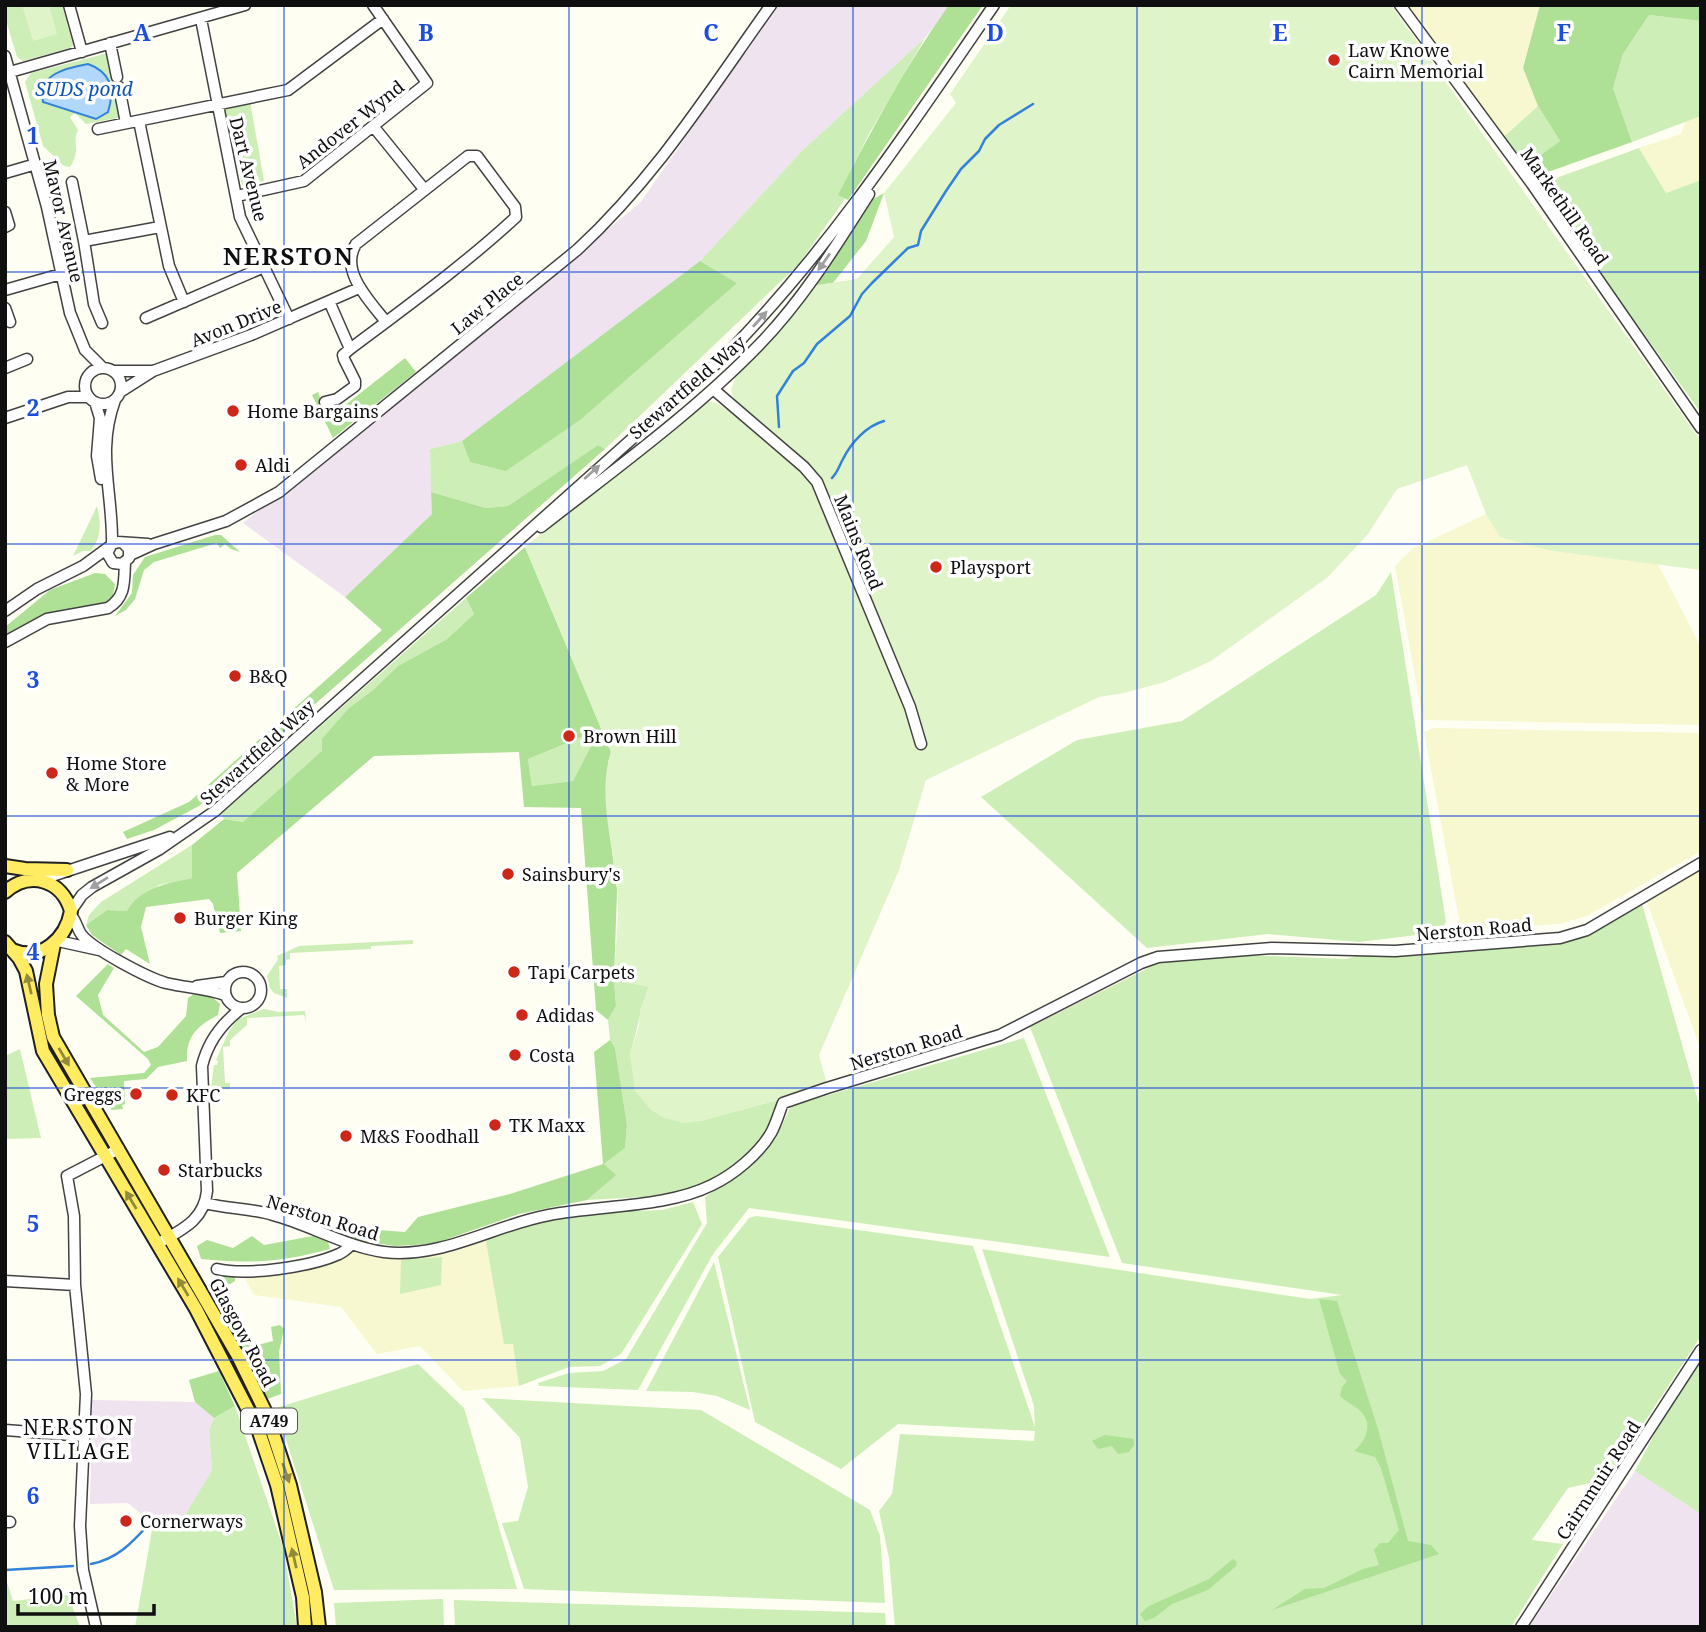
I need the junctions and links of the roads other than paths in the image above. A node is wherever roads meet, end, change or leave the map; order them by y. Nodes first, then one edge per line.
1 (69, 5) edge
2 (245, 5) edge
3 (373, 5) edge
4 (771, 5) edge
5 (994, 5) edge
6 (1400, 5) edge
7 (201, 19) junction
8 (383, 19) junction
9 (110, 43) junction
10 (82, 52) junction
11 (5, 56) edge
12 (9, 79) edge
13 (217, 105) junction
14 (139, 121) junction
15 (126, 123) junction
16 (373, 126) junction
17 (98, 129) dead end
18 (900, 142) junction
19 (36, 164) junction
20 (5, 173) edge
21 (72, 181) dead end
22 (424, 189) junction
23 (237, 196) junction
24 (6, 214) edge
25 (5, 227) edge
26 (160, 227) junction
27 (85, 241) junction
28 (264, 267) junction
29 (61, 274) junction
30 (359, 288) junction
31 (5, 290) edge
32 (330, 300) junction
33 (184, 302) junction
34 (5, 308) edge
35 (146, 318) dead end
36 (289, 319) junction
37 (386, 322) junction
38 (10, 323) dead end
39 (102, 323) dead end
40 (350, 349) junction
41 (85, 350) junction
42 (27, 359) dead end
43 (5, 368) edge
44 (102, 368) junction
45 (114, 371) junction
46 (153, 371) junction
47 (89, 374) junction
48 (85, 385) junction
49 (713, 389) junction
50 (117, 396) junction
51 (68, 397) junction
52 (92, 399) junction
53 (325, 402) dead end
54 (5, 418) edge
55 (1701, 428) edge
56 (107, 496) junction
57 (154, 544) junction
58 (117, 545) junction
59 (507, 552) junction
60 (120, 561) junction
61 (83, 566) junction
62 (5, 611) edge
63 (5, 642) edge
64 (921, 744) dead end
65 (183, 833) junction
66 (1701, 863) edge
67 (5, 866) edge
68 (67, 870) junction
69 (40, 880) junction
70 (12, 882) edge
71 (5, 892) edge
72 (71, 913) junction
73 (56, 943) junction
74 (8, 946) edge
75 (100, 950) junction
76 (226, 982) junction
77 (197, 987) junction
78 (226, 997) junction
79 (242, 1008) junction
80 (225, 1023) junction
81 (43, 1024) junction
82 (119, 1149) junction
83 (105, 1157) junction
84 (205, 1203) junction
85 (170, 1236) junction
86 (158, 1244) junction
87 (352, 1244) junction
88 (217, 1269) dead end
89 (5, 1281) edge
90 (75, 1285) junction
91 (1701, 1349) edge
92 (5, 1430) edge
93 (84, 1436) junction
94 (96, 1627) edge
95 (305, 1627) edge
96 (319, 1627) edge
97 (1521, 1627) edge

1 - 10 street
2 - 7 street
3 - 8 street, Andover Wynd
4 - 57 street, Law Place
5 - 18 street, Stewartfield Way
6 - 55 street, Markethill Road
7 - 9 street
7 - 13 street, Dart Avenue
8 - 13 street
8 - 16 street, Andover Wynd
9 - 10 street
9 - 15 street
10 - 12 street
11 - 12 street, Mavor Avenue
12 - 19 street, Mavor Avenue
13 - 14 street
13 - 23 street, Dart Avenue
14 - 15 street
14 - 26 street
15 - 17 street
16 - 22 street
16 - 23 street, Andover Wynd
18 -> 49 street, Stewartfield Way
59 -> 18 street, Stewartfield Way
19 - 20 street
19 - 29 street, Mavor Avenue
21 - 27 street
22 - 30 street
22 - 37 street
23 - 28 street, Dart Avenue
24 - 25 street
26 - 27 street
26 - 33 street
27 - 39 street
28 - 33 street
28 - 36 street, Dart Avenue
29 - 31 street
29 - 41 street, Mavor Avenue
30 - 32 street, Avon Drive
30 - 37 street
32 - 36 street, Avon Drive
32 - 40 street
33 - 35 street
34 - 38 street
36 - 46 street, Avon Drive
37 - 40 street
40 - 53 street
41 - 44 street, Mavor Avenue
41 - 47 street, Mavor Avenue
42 - 43 street
44 - 45 street
44 - 47 street
45 - 46 street, Avon Drive
45 - 50 street
46 - 50 street, Avon Drive
47 - 48 street
48 - 51 street
48 - 52 street
49 - 59 street, Stewartfield Way
49 - 64 street, Mains Road
50 - 52 street
50 - 56 street
51 - 52 street
51 - 54 street
52 - 56 street
56 - 58 street
57 - 58 street, Law Place
57 - 60 street, Law Place
58 - 60 street
58 - 60 street
58 - 61 street, Law Place
59 - 65 street, Stewartfield Way
60 - 61 street, Law Place
60 - 63 street
61 - 62 street, Law Place
65 - 68 street, Stewartfield Way
65 -> 72 street, Stewartfield Way
66 - 87 street, Nerston Road
67 - 68 main road
68 - 69 street, Stewartfield Way
69 - 70 main road
69 - 72 main road
70 - 71 main road
72 - 73 main road, A749
72 - 75 street
73 - 74 main road, A749
73 - 75 street
73 - 81 main road, Glasgow Road / A749
81 -> 74 main road, Glasgow Road / A749
75 - 77 street
76 - 77 street
76 - 78 street
76 - 79 street
77 - 78 street
78 - 79 street
78 - 80 street
79 - 80 street
80 - 84 street
81 -> 82 main road, Glasgow Road / A749
81 - 83 main road, Glasgow Road / A749
82 - 83 street
82 - 85 main road, Glasgow Road / A749
86 -> 83 main road, Glasgow Road / A749
83 - 90 street
84 - 85 street
84 - 87 street, Nerston Road
85 - 86 street
85 -> 96 main road, Glasgow Road / A749
95 -> 86 main road, Glasgow Road / A749
87 - 88 street
89 - 90 street
90 - 93 street
91 - 97 street, Cairnmuir Road
92 - 93 street
93 - 94 street

